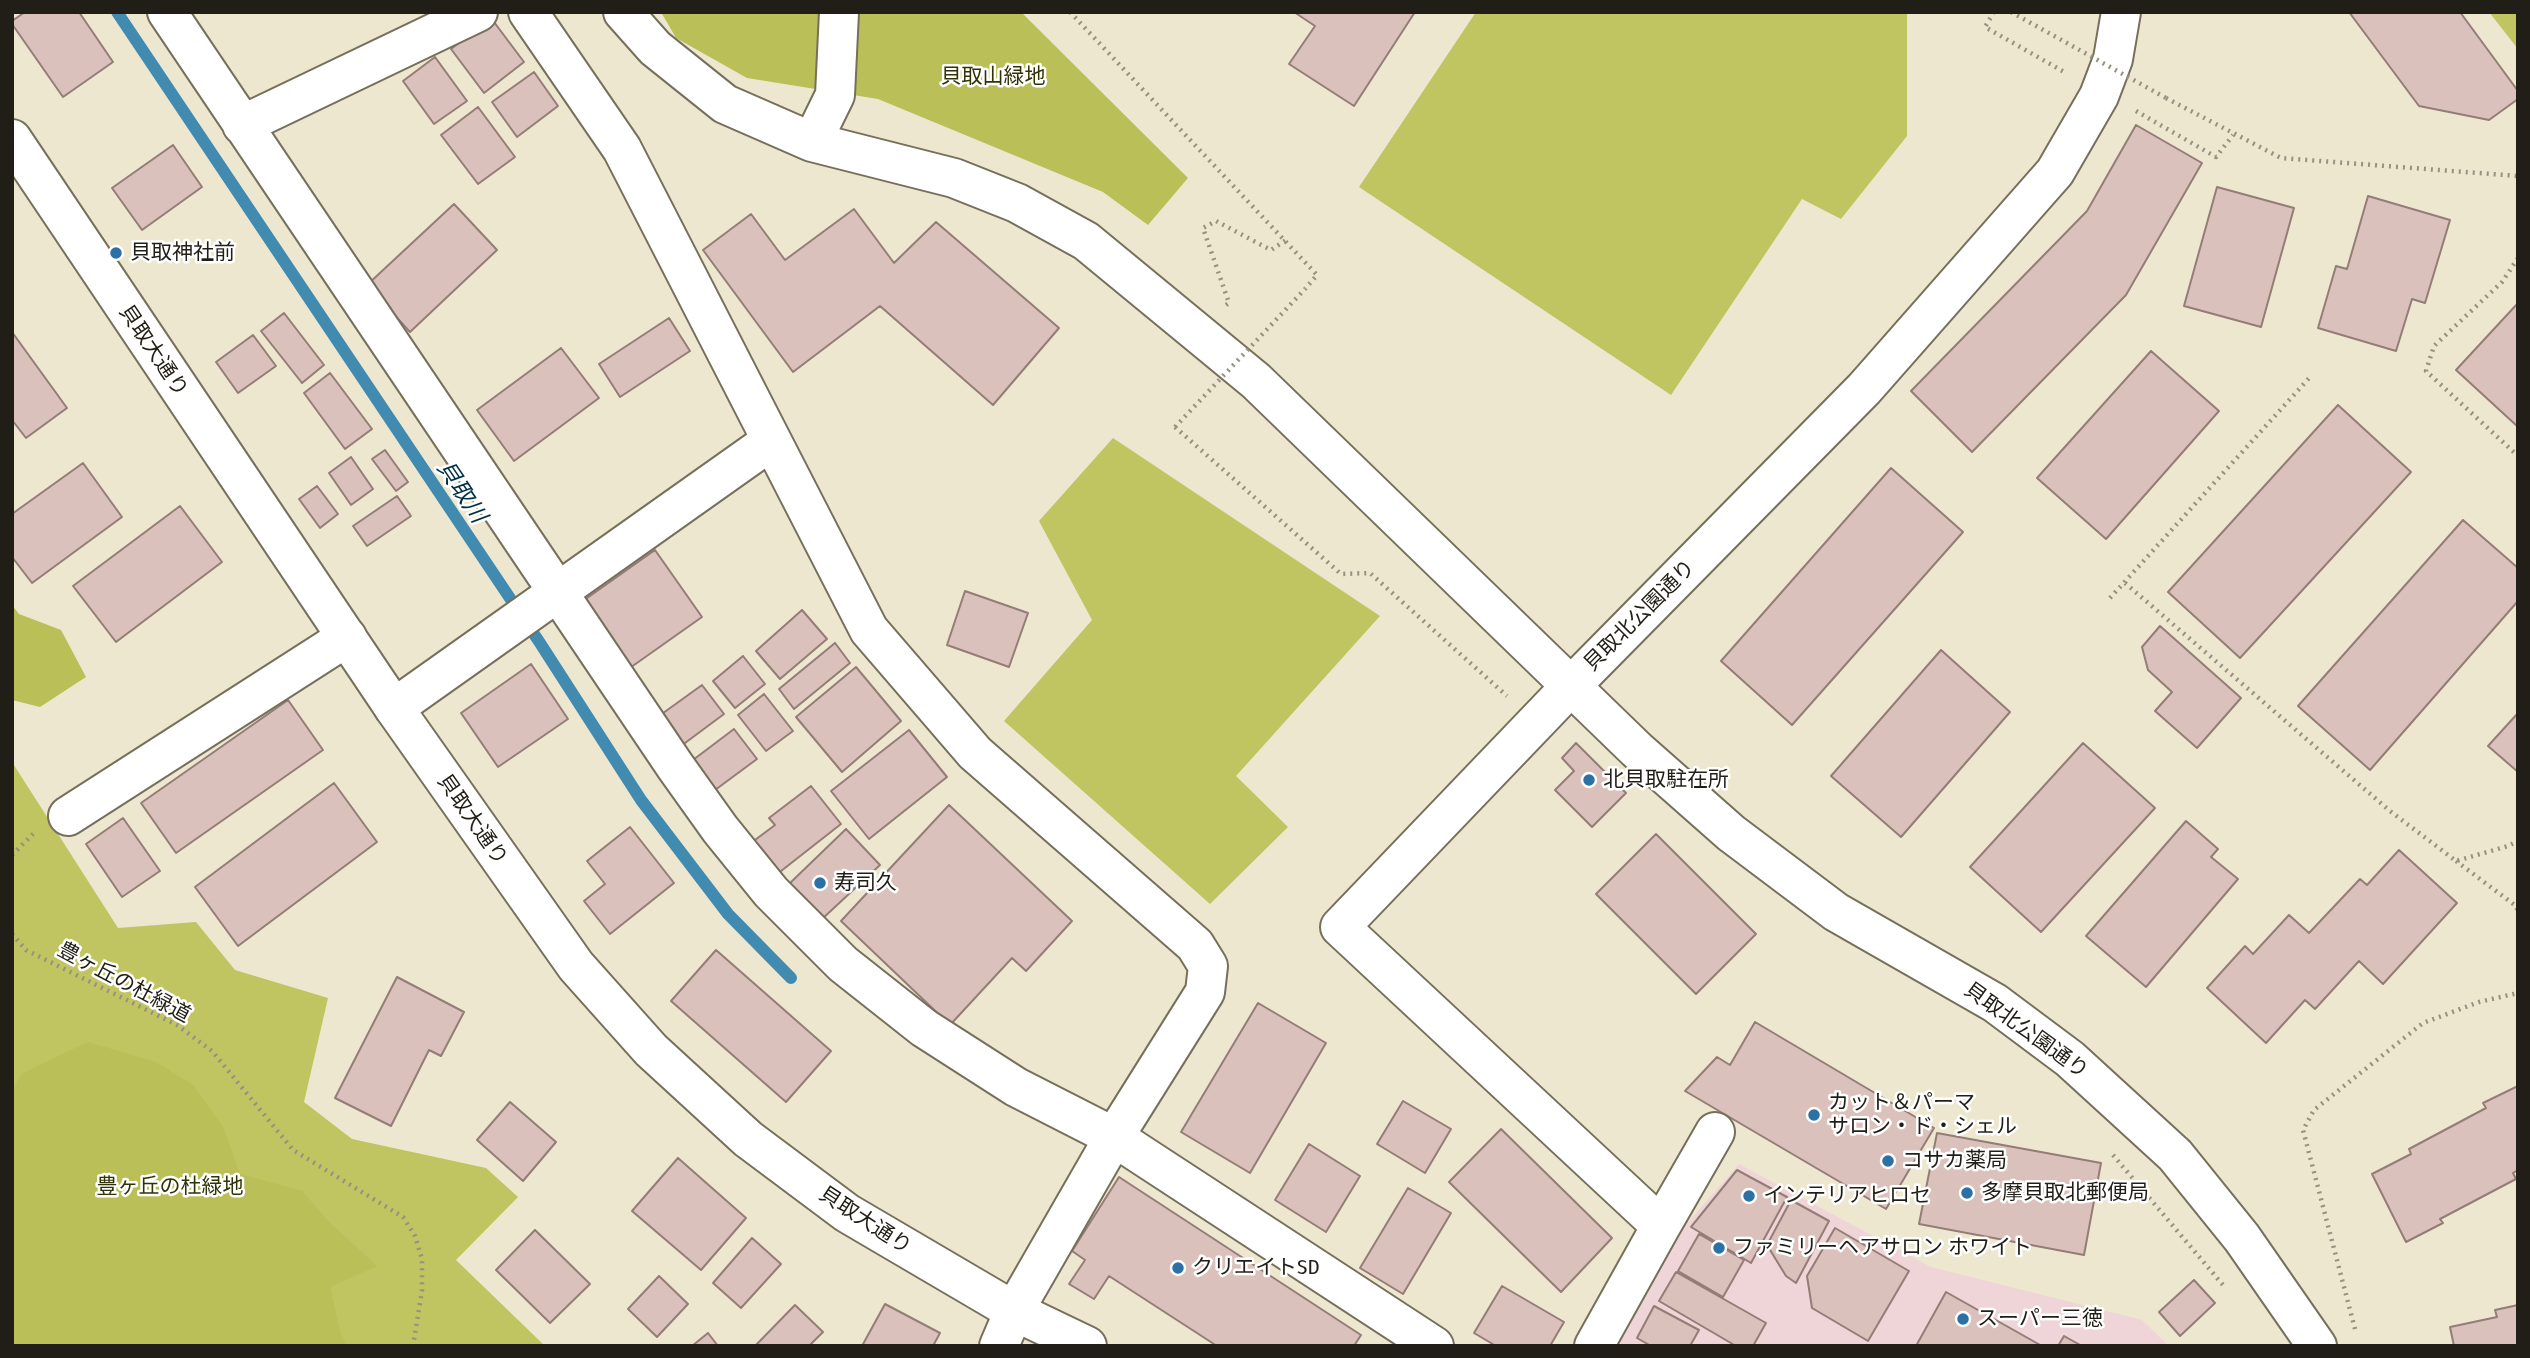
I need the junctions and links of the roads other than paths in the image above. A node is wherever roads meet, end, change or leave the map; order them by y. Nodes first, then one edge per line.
1 (167, 12) edge
2 (478, 12) edge
3 (528, 12) edge
4 (624, 12) edge
5 (839, 12) edge
6 (2121, 12) edge
7 (242, 125) junction
8 (12, 139) edge
9 (812, 142) junction
10 (771, 441) junction
11 (550, 597) junction
12 (347, 636) junction
13 (1563, 694) junction
14 (394, 708) junction
15 (68, 816) dead end
16 (1715, 1132) dead end
17 (1114, 1138) junction
18 (1661, 1226) junction
19 (1014, 1311) junction
20 (1596, 1342) edge
21 (999, 1346) edge
22 (1087, 1346) edge
23 (1434, 1346) edge
24 (2317, 1346) edge

1 - 7 street
2 - 7 street
3 - 10 street
4 - 9 street
5 - 9 street
6 - 13 street, 貝取北公園通り
7 - 11 street
8 - 12 street, 貝取大通り
9 - 13 street
10 - 11 street
10 - 17 street
11 - 14 street
11 - 17 street
12 - 14 street, 貝取大通り
12 - 15 street
13 - 18 street
13 - 24 street, 貝取北公園通り
14 - 19 street, 貝取大通り
16 - 18 street
17 - 19 street
17 - 23 street
18 - 20 street
19 - 21 street
19 - 22 street, 貝取大通り

